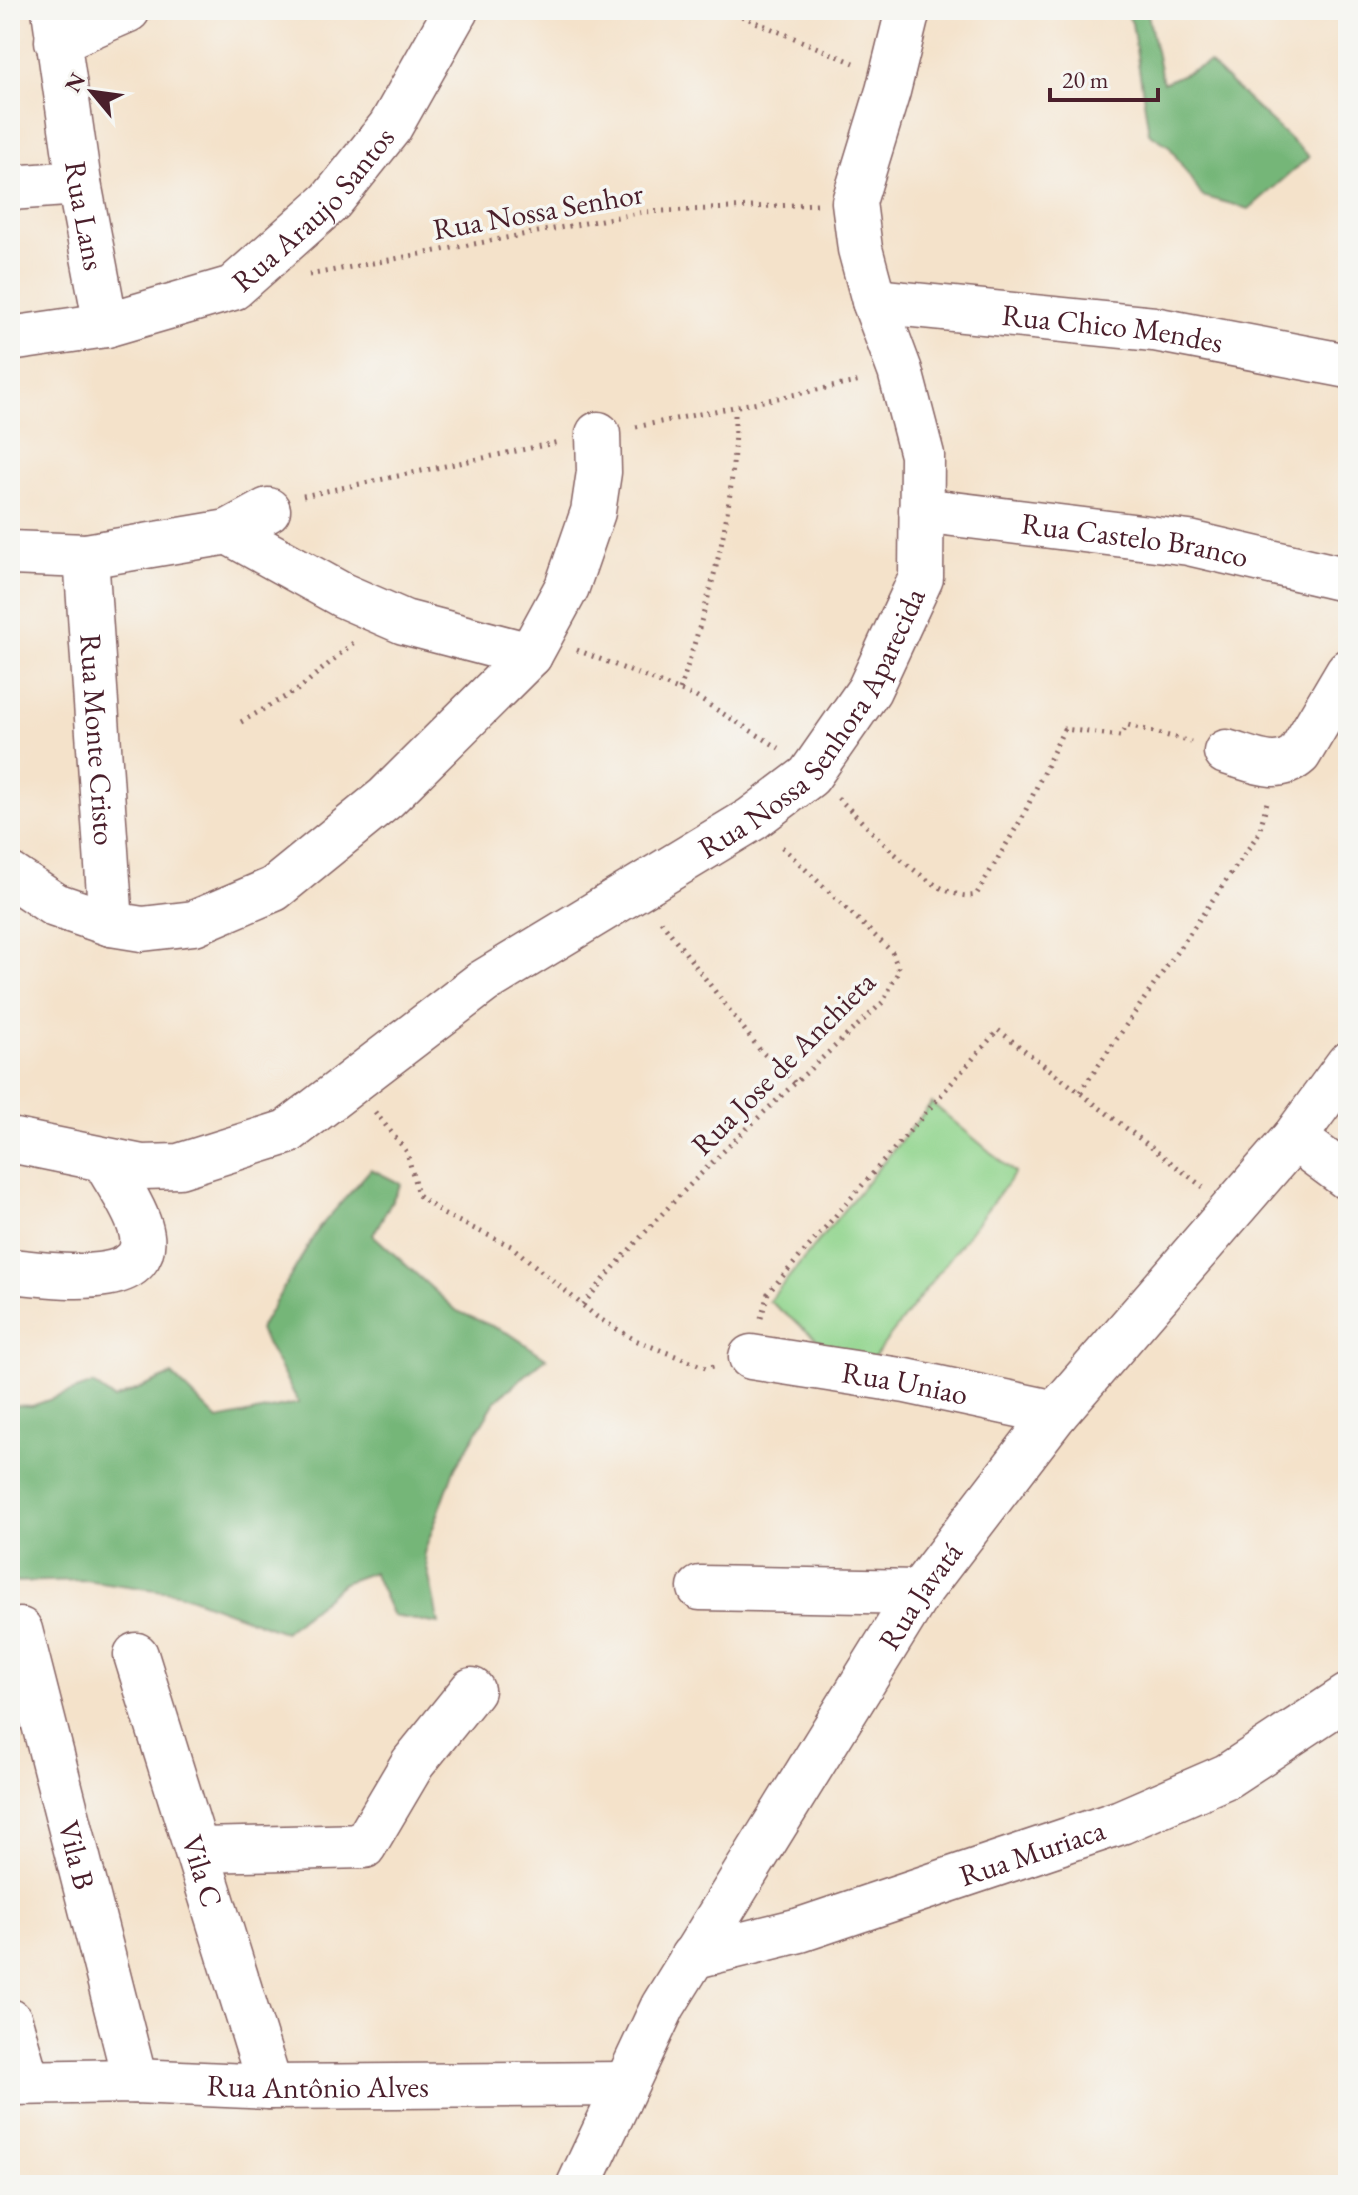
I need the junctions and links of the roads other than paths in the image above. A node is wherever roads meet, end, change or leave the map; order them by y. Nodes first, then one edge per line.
1 (128, 10) edge
2 (456, 10) edge
3 (908, 10) edge
4 (55, 26) edge
5 (79, 183) junction
6 (10, 188) edge
7 (874, 301) junction
8 (106, 325) junction
9 (10, 339) edge
10 (1348, 366) edge
11 (598, 434) dead end
12 (268, 510) dead end
13 (921, 510) junction
14 (228, 532) junction
15 (10, 553) edge
16 (86, 556) junction
17 (1348, 580) edge
18 (535, 646) junction
19 (1348, 671) edge
20 (1226, 752) road end
21 (10, 875) edge
22 (111, 924) junction
23 (1348, 1064) edge
24 (1294, 1138) junction
25 (10, 1140) edge
26 (105, 1161) junction
27 (1348, 1178) edge
28 (10, 1271) edge
29 (751, 1357) road end
30 (1056, 1413) junction
31 (700, 1588) dead end
32 (919, 1592) junction
33 (20, 1630) dead end
34 (136, 1655) dead end
35 (472, 1690) dead end
36 (1348, 1696) edge
37 (199, 1850) junction
38 (692, 1957) junction
39 (10, 2021) edge
40 (135, 2081) junction
41 (19, 2082) edge
42 (625, 2084) junction
43 (270, 2087) junction
44 (579, 2185) edge

1 - 4 street
2 - 8 street, Rua Araujo Santos
3 - 7 street, Rua Nossa Senhora Aparecida
4 - 5 street, Rua Lans
5 - 6 street
5 - 8 street, Rua Lans
7 - 10 street, Rua Chico Mendes
7 - 13 street, Rua Nossa Senhora Aparecida
8 - 9 street, Rua Araujo Santos
11 - 18 street
12 - 14 street
13 - 17 street, Rua Castelo Branco
13 - 26 street, Rua Nossa Senhora Aparecida
14 - 16 street
14 - 18 street
15 - 16 street
16 - 22 street, Rua Monte Cristo
18 - 22 street
19 - 20 street
21 - 22 street
23 - 24 street, Rua Javatá
24 - 27 street
24 - 30 street, Rua Javatá
25 - 26 street
26 - 28 street
29 - 30 street, Rua Uniao
30 - 32 street, Rua Javatá
31 - 32 street
32 - 38 street, Rua Javatá
33 - 40 street, Vila B
34 - 37 street, Vila C
35 - 37 street
36 - 38 street, Rua Muriaca
37 - 43 street, Vila C
38 - 42 street, Rua Javatá
39 - 41 street
40 - 41 street, Rua Antônio Alves
40 - 43 street, Rua Antônio Alves
42 - 43 street, Rua Antônio Alves
42 - 44 street, Rua Javatá

